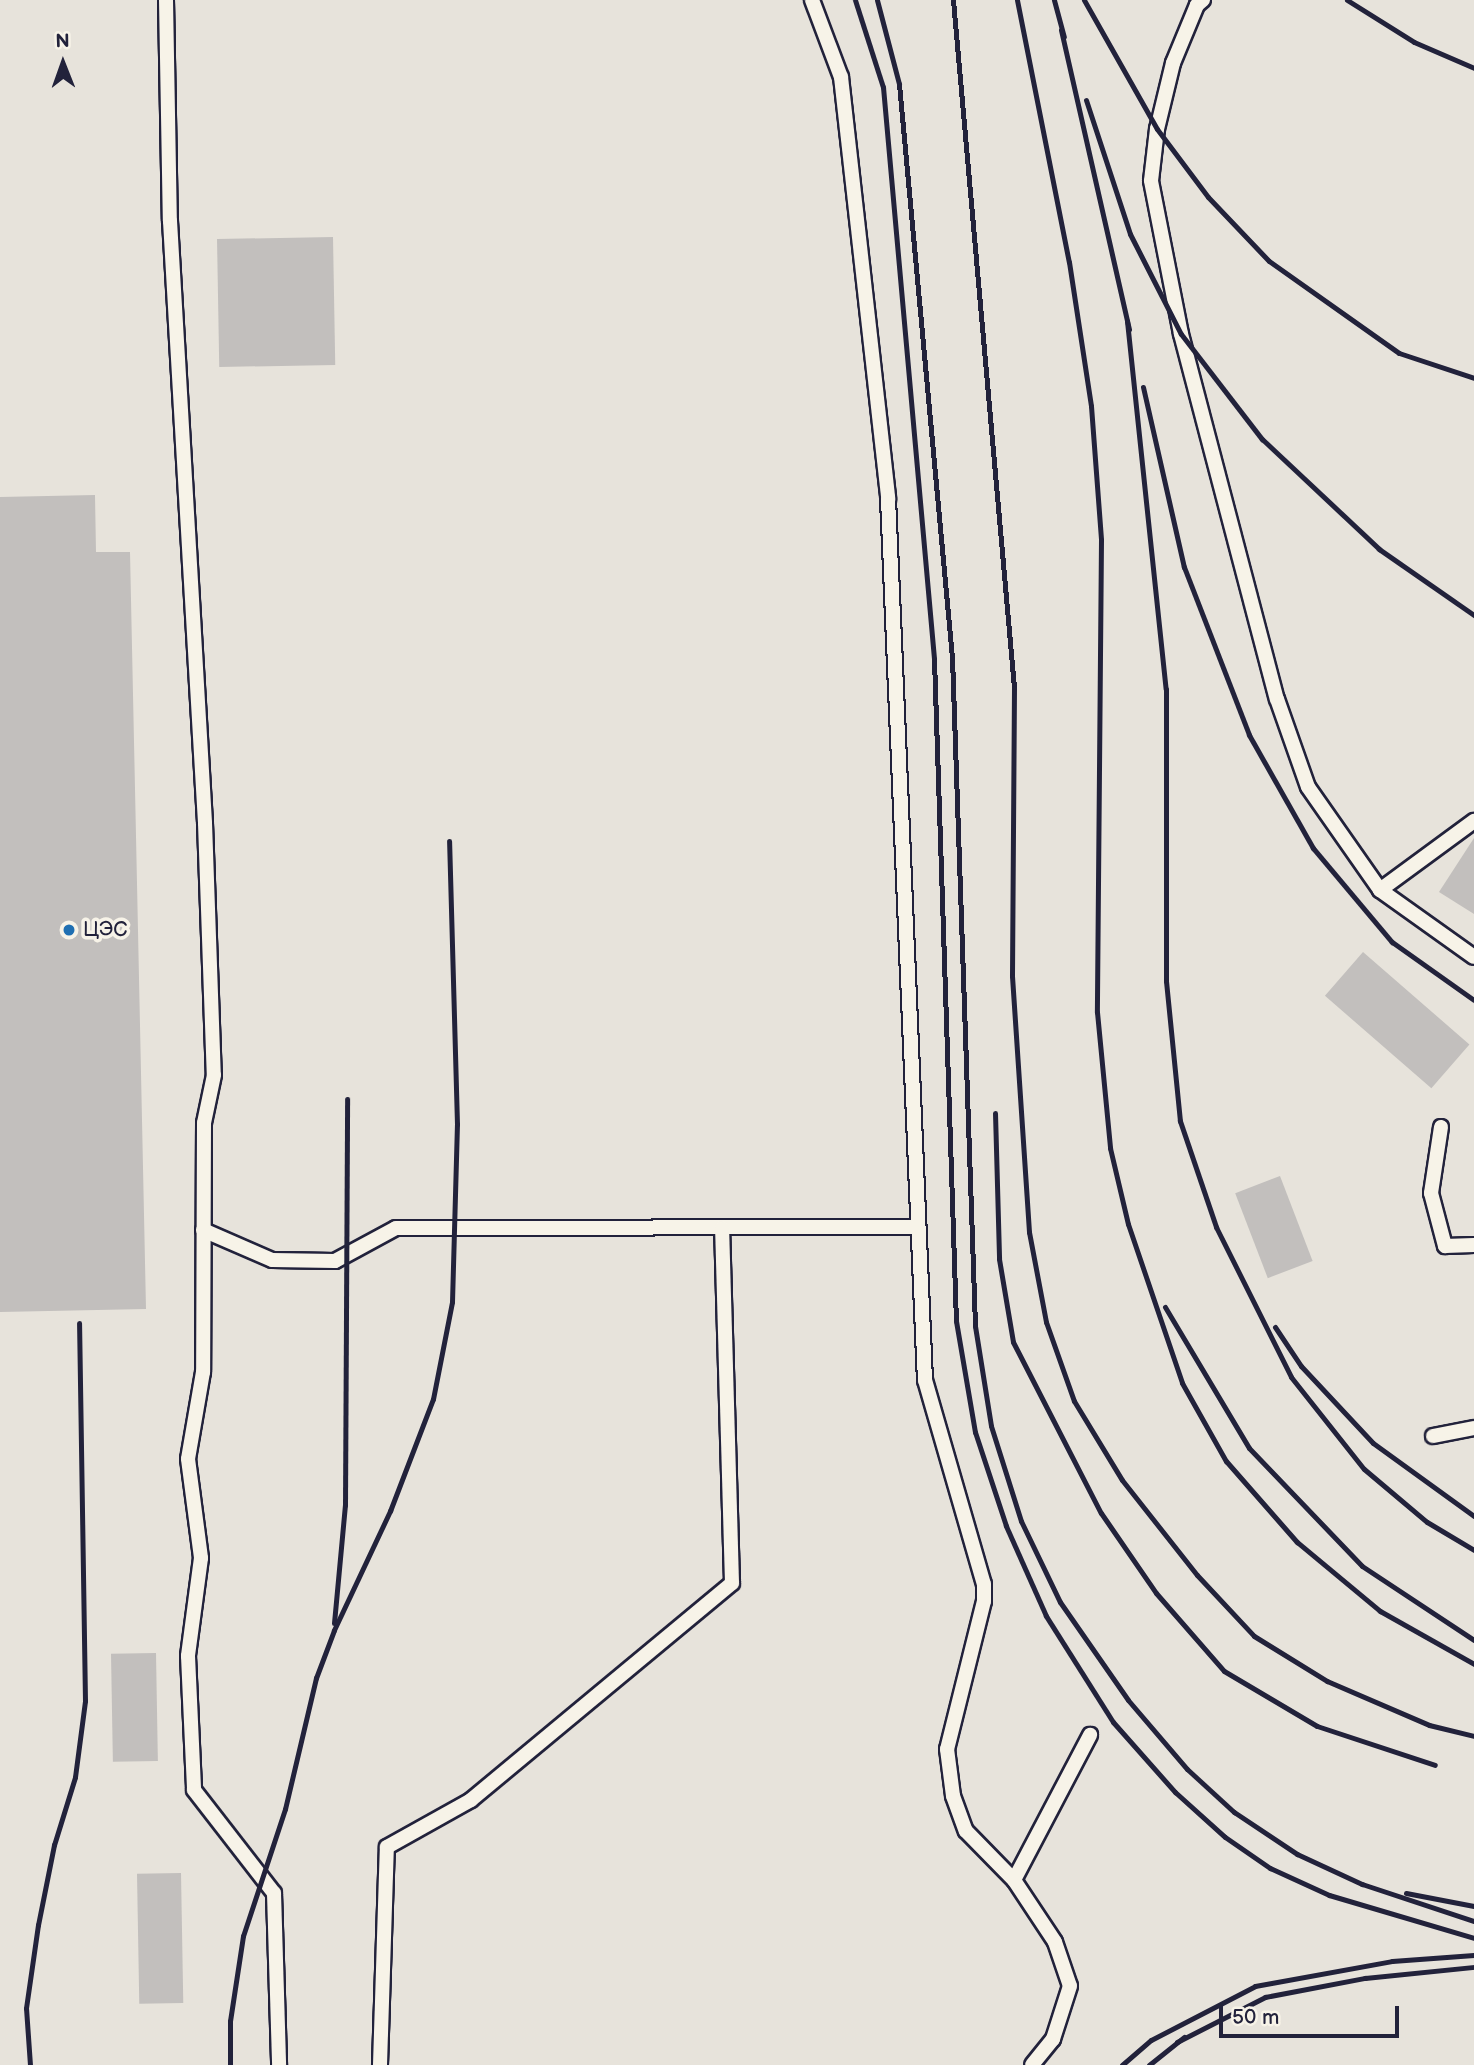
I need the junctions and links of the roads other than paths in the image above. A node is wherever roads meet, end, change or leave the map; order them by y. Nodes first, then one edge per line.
1 (166, 0) edge
2 (812, 0) edge
3 (1203, 0) edge
4 (1474, 821) edge
5 (1381, 890) junction
6 (1474, 957) edge
7 (1441, 1127) dead end
8 (918, 1227) junction
9 (722, 1228) junction
10 (203, 1230) junction
11 (1474, 1245) edge
12 (1474, 1428) edge
13 (1433, 1436) dead end
14 (1090, 1735) dead end
15 (1014, 1880) junction
16 (279, 2065) edge
17 (380, 2065) edge
18 (1032, 2065) edge

1 - 10 lane
2 - 8 lane
3 - 5 lane
4 - 5 lane
5 - 6 lane
7 - 11 lane
8 - 9 lane
8 - 15 lane
9 - 10 lane
9 - 17 lane
10 - 16 lane
12 - 13 lane
14 - 15 lane
15 - 18 lane

